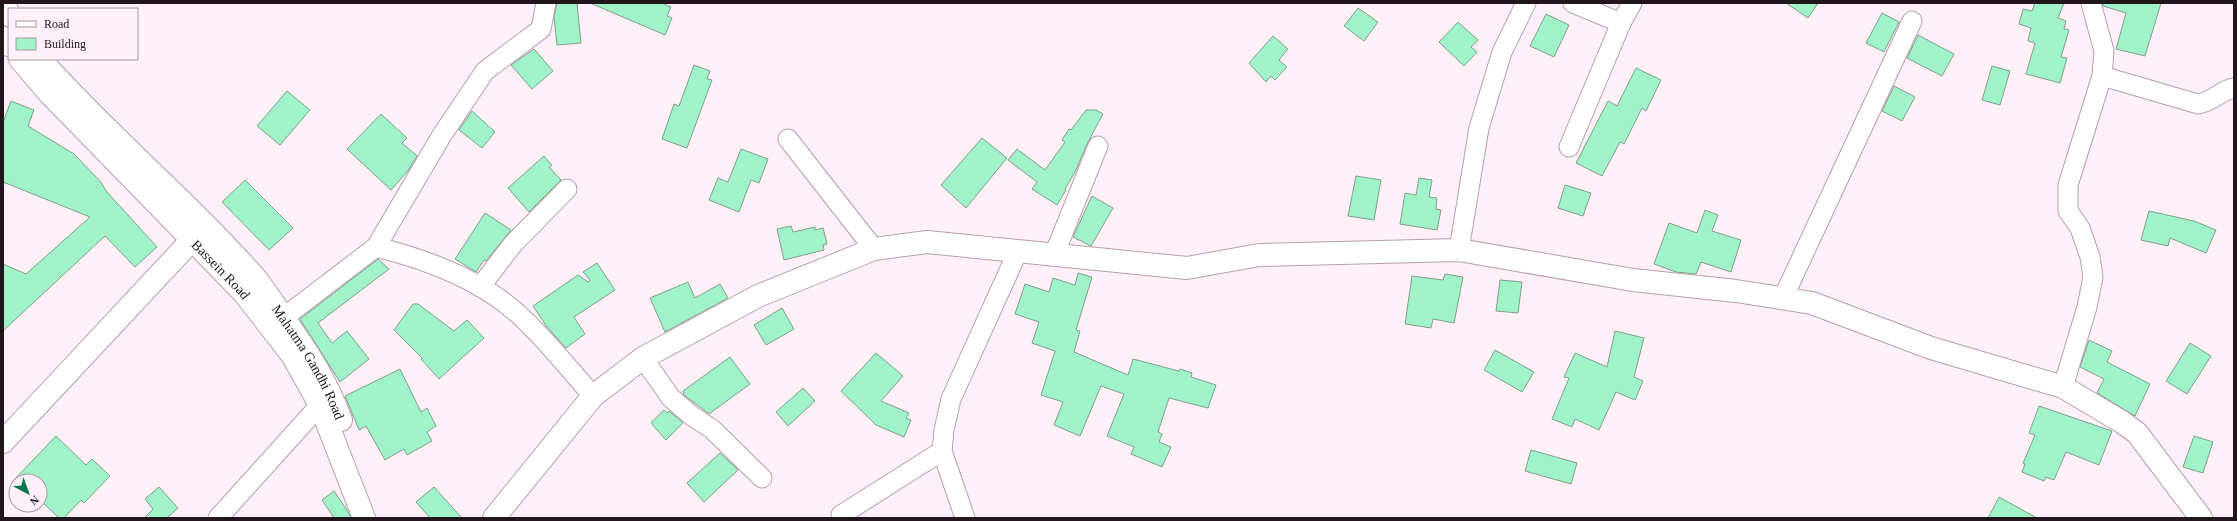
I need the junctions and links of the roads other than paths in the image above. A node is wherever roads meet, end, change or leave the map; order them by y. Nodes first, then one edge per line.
1 (4, 3) edge
2 (546, 3) edge
3 (1526, 3) edge
4 (1573, 3) edge
5 (1632, 3) edge
6 (2091, 3) edge
7 (8, 13) edge
8 (1912, 21) dead end
9 (1621, 23) junction
10 (21, 60) edge
11 (41, 60) edge
12 (2102, 76) junction
13 (2234, 88) edge
14 (788, 139) dead end
15 (1098, 146) dead end
16 (1569, 147) dead end
17 (567, 189) dead end
18 (199, 232) junction
19 (376, 247) junction
20 (874, 249) junction
21 (1459, 250) junction
22 (1018, 251) junction
23 (1054, 255) junction
24 (480, 287) junction
25 (1783, 298) junction
26 (283, 318) junction
27 (643, 358) junction
28 (2063, 387) junction
29 (593, 396) junction
30 (326, 399) junction
31 (3, 442) edge
32 (942, 451) junction
33 (762, 478) dead end
34 (841, 515) dead end
35 (218, 518) edge
36 (364, 518) edge
37 (379, 518) edge
38 (494, 518) edge
39 (965, 518) edge
40 (2200, 518) edge

1 - 7 main road
2 - 19 street
3 - 21 street
4 - 9 street
5 - 9 street
6 - 12 street
8 - 25 street
9 - 16 street
10 - 18 main road, Bassein Road
11 - 18 main road, Bassein Road
12 - 13 street
12 - 28 street
14 - 20 street
15 - 23 street
17 - 24 street
18 - 26 main road, Mahatma Gandhi Road
18 - 30 main road, Bassein Road
18 - 31 main road
19 - 24 street
19 - 26 street
20 - 22 main road
20 - 27 main road
21 - 23 main road
21 - 25 main road
22 - 23 main road
22 - 32 street
24 - 29 street
25 - 28 main road
26 - 30 main road, Mahatma Gandhi Road
27 - 29 main road
27 - 33 street
28 - 40 main road
29 - 38 main road
30 - 35 street
30 - 36 main road, Bassein Road
30 - 37 main road, Mahatma Gandhi Road
32 - 34 street
32 - 39 street

